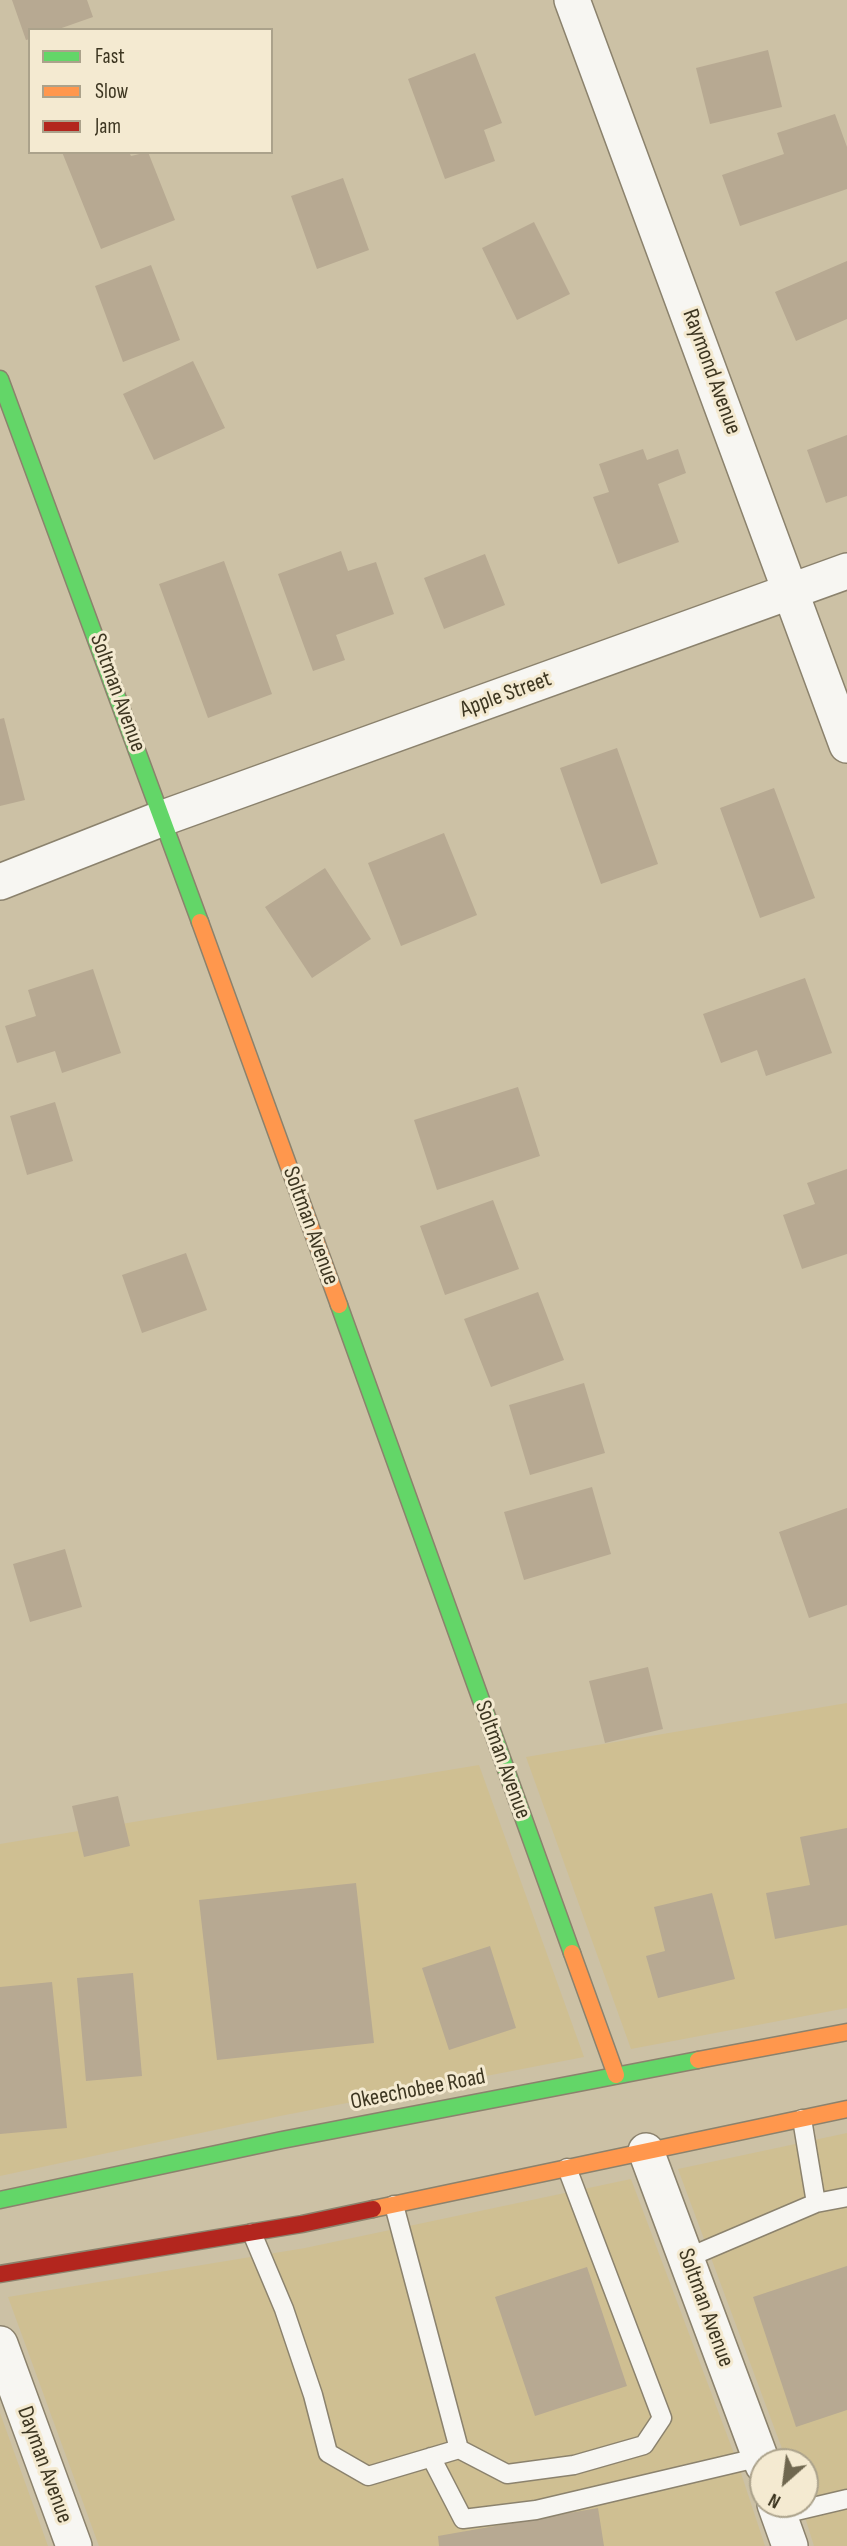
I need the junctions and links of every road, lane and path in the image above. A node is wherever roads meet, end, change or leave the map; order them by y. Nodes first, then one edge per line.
1 (572, 0) edge
2 (0, 379) edge
3 (847, 571) edge
4 (793, 593) junction
5 (847, 745) edge
6 (163, 818) junction
7 (0, 882) edge
8 (847, 2032) edge
9 (616, 2075) junction
10 (847, 2109) edge
11 (802, 2119) junction
12 (646, 2151) junction
13 (568, 2168) junction
14 (847, 2197) edge
15 (0, 2200) edge
16 (816, 2203) junction
17 (394, 2205) junction
18 (252, 2232) junction
19 (687, 2258) junction
20 (0, 2274) edge
21 (0, 2344) edge
22 (757, 2448) edge
23 (459, 2449) junction
24 (431, 2457) junction
25 (749, 2464) edge
26 (847, 2499) edge
27 (781, 2522) edge
28 (74, 2546) edge

1 - 4 street, Raymond Avenue
2 - 6 street, Soltman Avenue
3 - 4 street, Apple Street
4 - 5 street, Raymond Avenue
4 - 6 street, Apple Street
6 - 7 street, Apple Street
6 - 9 street, Soltman Avenue
8 - 9 street, Okeechobee Road
9 - 15 street, Okeechobee Road
10 - 11 street
11 - 12 street
11 - 16 lane
12 - 13 street
12 - 19 street, Soltman Avenue
13 - 17 street
13 - 23 lane
14 - 16 lane
16 - 19 lane
17 - 18 street
17 - 23 lane
18 - 20 street
18 - 24 lane
19 - 22 street, Soltman Avenue
21 - 28 street, Dayman Avenue
23 - 24 lane
24 - 25 lane
26 - 27 lane

